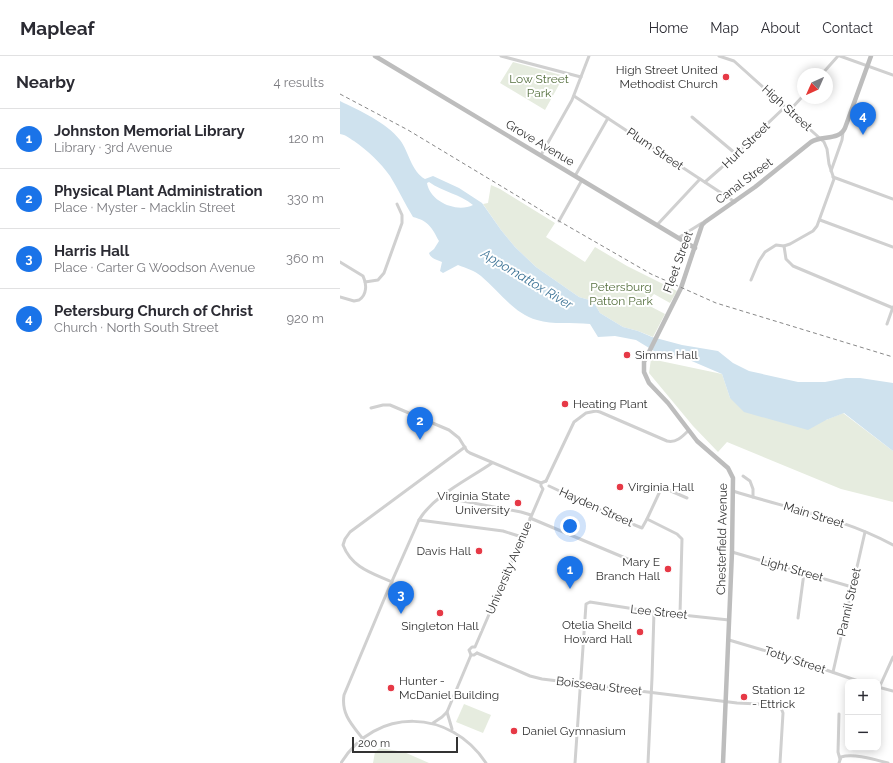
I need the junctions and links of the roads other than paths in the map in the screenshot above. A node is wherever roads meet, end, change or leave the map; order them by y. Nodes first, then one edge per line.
1 (375, 56) edge
2 (501, 56) edge
3 (589, 56) edge
4 (719, 56) edge
5 (839, 56) edge
6 (871, 56) edge
7 (868, 67) junction
8 (828, 68) edge
9 (893, 75) edge
10 (581, 77) junction
11 (574, 96) junction
12 (797, 102) edge
13 (786, 106) junction
14 (790, 110) junction
15 (692, 117) dead end
16 (608, 118) junction
17 (843, 132) junction
18 (820, 138) junction
19 (736, 154) junction
20 (541, 155) junction
21 (831, 171) junction
22 (575, 176) junction
23 (833, 177) junction
24 (700, 179) junction
25 (582, 180) junction
26 (705, 182) junction
27 (893, 198) edge
28 (735, 202) junction
29 (397, 204) dead end
30 (820, 220) junction
31 (559, 221) dead end
32 (705, 222) junction
33 (657, 225) junction
34 (678, 238) junction
35 (784, 246) junction
36 (893, 247) edge
37 (695, 248) junction
38 (340, 262) edge
39 (751, 280) dead end
40 (365, 282) junction
41 (340, 297) edge
42 (893, 307) edge
43 (887, 324) dead end
44 (649, 352) joint
45 (371, 408) dead end
46 (688, 431) junction
47 (464, 447) junction
48 (492, 463) junction
49 (743, 476) dead end
50 (546, 481) junction
51 (541, 483) junction
52 (549, 486) junction
53 (543, 489) junction
54 (734, 491) junction
55 (444, 495) junction
56 (753, 497) junction
57 (688, 498) dead end
58 (531, 517) junction
59 (648, 519) junction
60 (420, 520) junction
61 (865, 532) junction
62 (522, 537) junction
63 (893, 545) edge
64 (732, 552) junction
65 (630, 560) dead end
66 (804, 573) junction
67 (392, 582) junction
68 (852, 587) junction
69 (654, 612) junction
70 (680, 614) junction
71 (798, 618) dead end
72 (729, 620) junction
73 (729, 640) junction
74 (475, 647) junction
75 (477, 653) junction
76 (471, 655) junction
77 (893, 657) edge
78 (833, 672) junction
79 (853, 679) edge
80 (881, 682) edge
81 (580, 683) junction
82 (881, 689) edge
83 (893, 691) edge
84 (651, 692) junction
85 (726, 702) junction
86 (447, 712) junction
87 (839, 714) dead end
88 (433, 723) junction
89 (452, 730) junction
90 (363, 739) junction
91 (840, 759) junction
92 (341, 763) edge
93 (486, 763) edge
94 (575, 763) edge
95 (648, 763) edge
96 (723, 763) edge
97 (780, 763) edge
98 (839, 763) edge
99 (888, 763) edge

1 - 20 main road, Grove Avenue
2 - 10 street
3 - 10 street
4 - 13 street, High Street
5 - 7 street
5 - 8 street
6 - 7 main road
7 - 9 street
7 - 17 main road
10 - 11 street
11 - 16 street, Plum Street
11 - 20 street
12 - 14 street
13 - 14 street, High Street
13 - 19 street, Hurt Street
14 - 18 street, High Street
15 - 19 street
16 - 22 street
16 - 24 street, Plum Street
17 - 18 main road
17 - 21 street
18 - 21 street, High Street
18 - 28 main road, Canal Street
19 - 26 street, Hurt Street
20 - 22 main road, Grove Avenue
21 - 23 street, High Street
22 - 25 main road, Grove Avenue
23 - 27 street
23 - 30 street
24 - 26 street, Plum Street
24 - 33 street
25 - 31 street
25 - 33 main road, Grove Avenue
26 - 28 street, Plum Street
28 - 32 main road, Canal Street
29 - 40 street
30 - 35 street
30 - 36 street
32 - 34 street, Canal Street
32 - 37 main road, Fleet Street
33 - 34 main road, Grove Avenue
34 - 37 main road, Grove Avenue
35 - 39 street
35 - 42 street
37 - 44 main road, Fleet Street
38 - 40 street
40 - 41 street
42 - 43 street
44 - 46 main road, Chesterfield Avenue
45 - 47 street
46 - 50 street
46 - 54 main road, Chesterfield Avenue
47 - 48 street
47 - 67 street
48 - 51 street
48 - 55 street
49 - 56 street
50 - 51 street
50 - 52 street
51 - 53 street
52 - 53 street
52 - 59 street, Hayden Street
53 - 58 street, University Avenue
54 - 56 street, Main Street
54 - 64 main road, Chesterfield Avenue
55 - 58 street
55 - 60 street
56 - 61 street, Main Street
57 - 59 street
58 - 62 street, University Avenue
58 - 65 street
59 - 70 street, Hayden Street
60 - 62 street
60 - 67 street
61 - 63 street, Main Street
61 - 68 street, Pannil Street
62 - 74 street, University Avenue
64 - 66 street, Light Street
64 - 72 main road, Chesterfield Avenue
66 - 68 street, Light Street
66 - 71 street
67 - 90 street
68 - 78 street, Pannil Street
69 - 70 street, Lee Street
69 - 81 street, Lee Street
69 - 84 street
70 - 72 street, Lee Street
72 - 73 main road, Chesterfield Avenue
73 - 78 street, Totty Street
73 - 85 main road, Chesterfield Avenue
74 - 75 street
74 - 76 street, University Avenue
75 - 76 street
75 - 81 street, Boisseau Street
76 - 86 street, University Avenue
77 - 80 street
78 - 79 street, Totty Street
81 - 84 street, Boisseau Street
81 - 94 street
82 - 83 street
84 - 85 street, Boisseau Street
84 - 95 street
85 - 96 main road, Chesterfield Avenue
85 - 97 street, Boisseau Street
86 - 88 street, University Avenue
86 - 89 street
87 - 91 street
88 - 89 street
88 - 90 street
89 - 93 street
90 - 92 street
91 - 98 street
91 - 99 street

